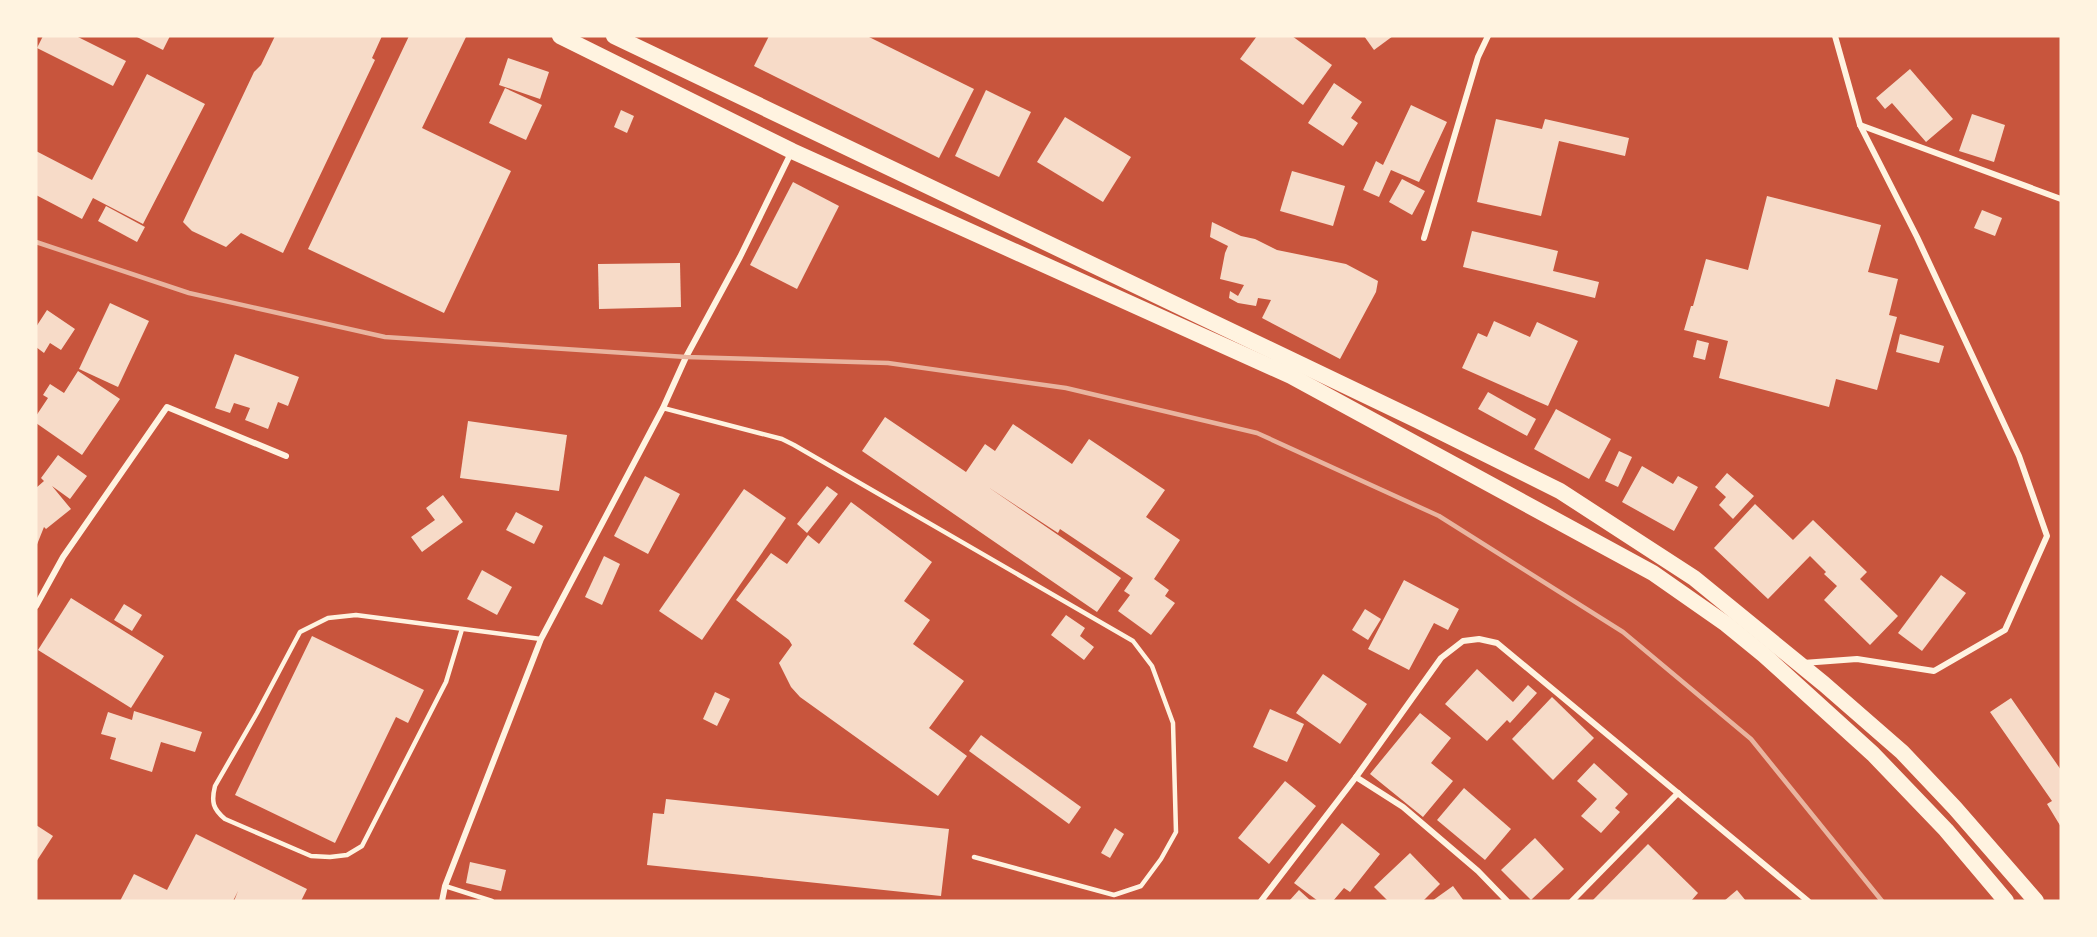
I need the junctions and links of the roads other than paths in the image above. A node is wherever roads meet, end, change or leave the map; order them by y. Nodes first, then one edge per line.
1 (560, 36) edge
2 (614, 36) edge
3 (1488, 36) edge
4 (1835, 36) edge
5 (1860, 125) junction
6 (792, 151) junction
7 (2061, 199) edge
8 (1424, 238) dead end
9 (663, 408) junction
10 (286, 456) dead end
11 (36, 606) edge
12 (462, 629) junction
13 (541, 639) junction
14 (1798, 663) junction
15 (1356, 777) junction
16 (1678, 793) junction
17 (975, 857) dead end
18 (445, 886) junction
19 (441, 901) edge
20 (492, 901) edge
21 (1261, 901) edge
22 (1507, 901) edge
23 (1572, 901) edge
24 (1808, 901) edge
25 (2006, 901) edge
26 (2036, 901) edge

1 - 6 highway
2 - 14 highway
3 - 8 street
4 - 5 street
5 - 7 street
5 - 14 street
6 - 9 street
6 - 25 highway
9 - 13 street
9 - 17 lane
10 - 11 street
12 - 12 lane
12 - 13 lane
13 - 18 street
14 - 26 highway
15 - 16 street
15 - 21 street
15 - 22 street
16 - 23 street
16 - 24 street
18 - 19 street
18 - 20 lane

